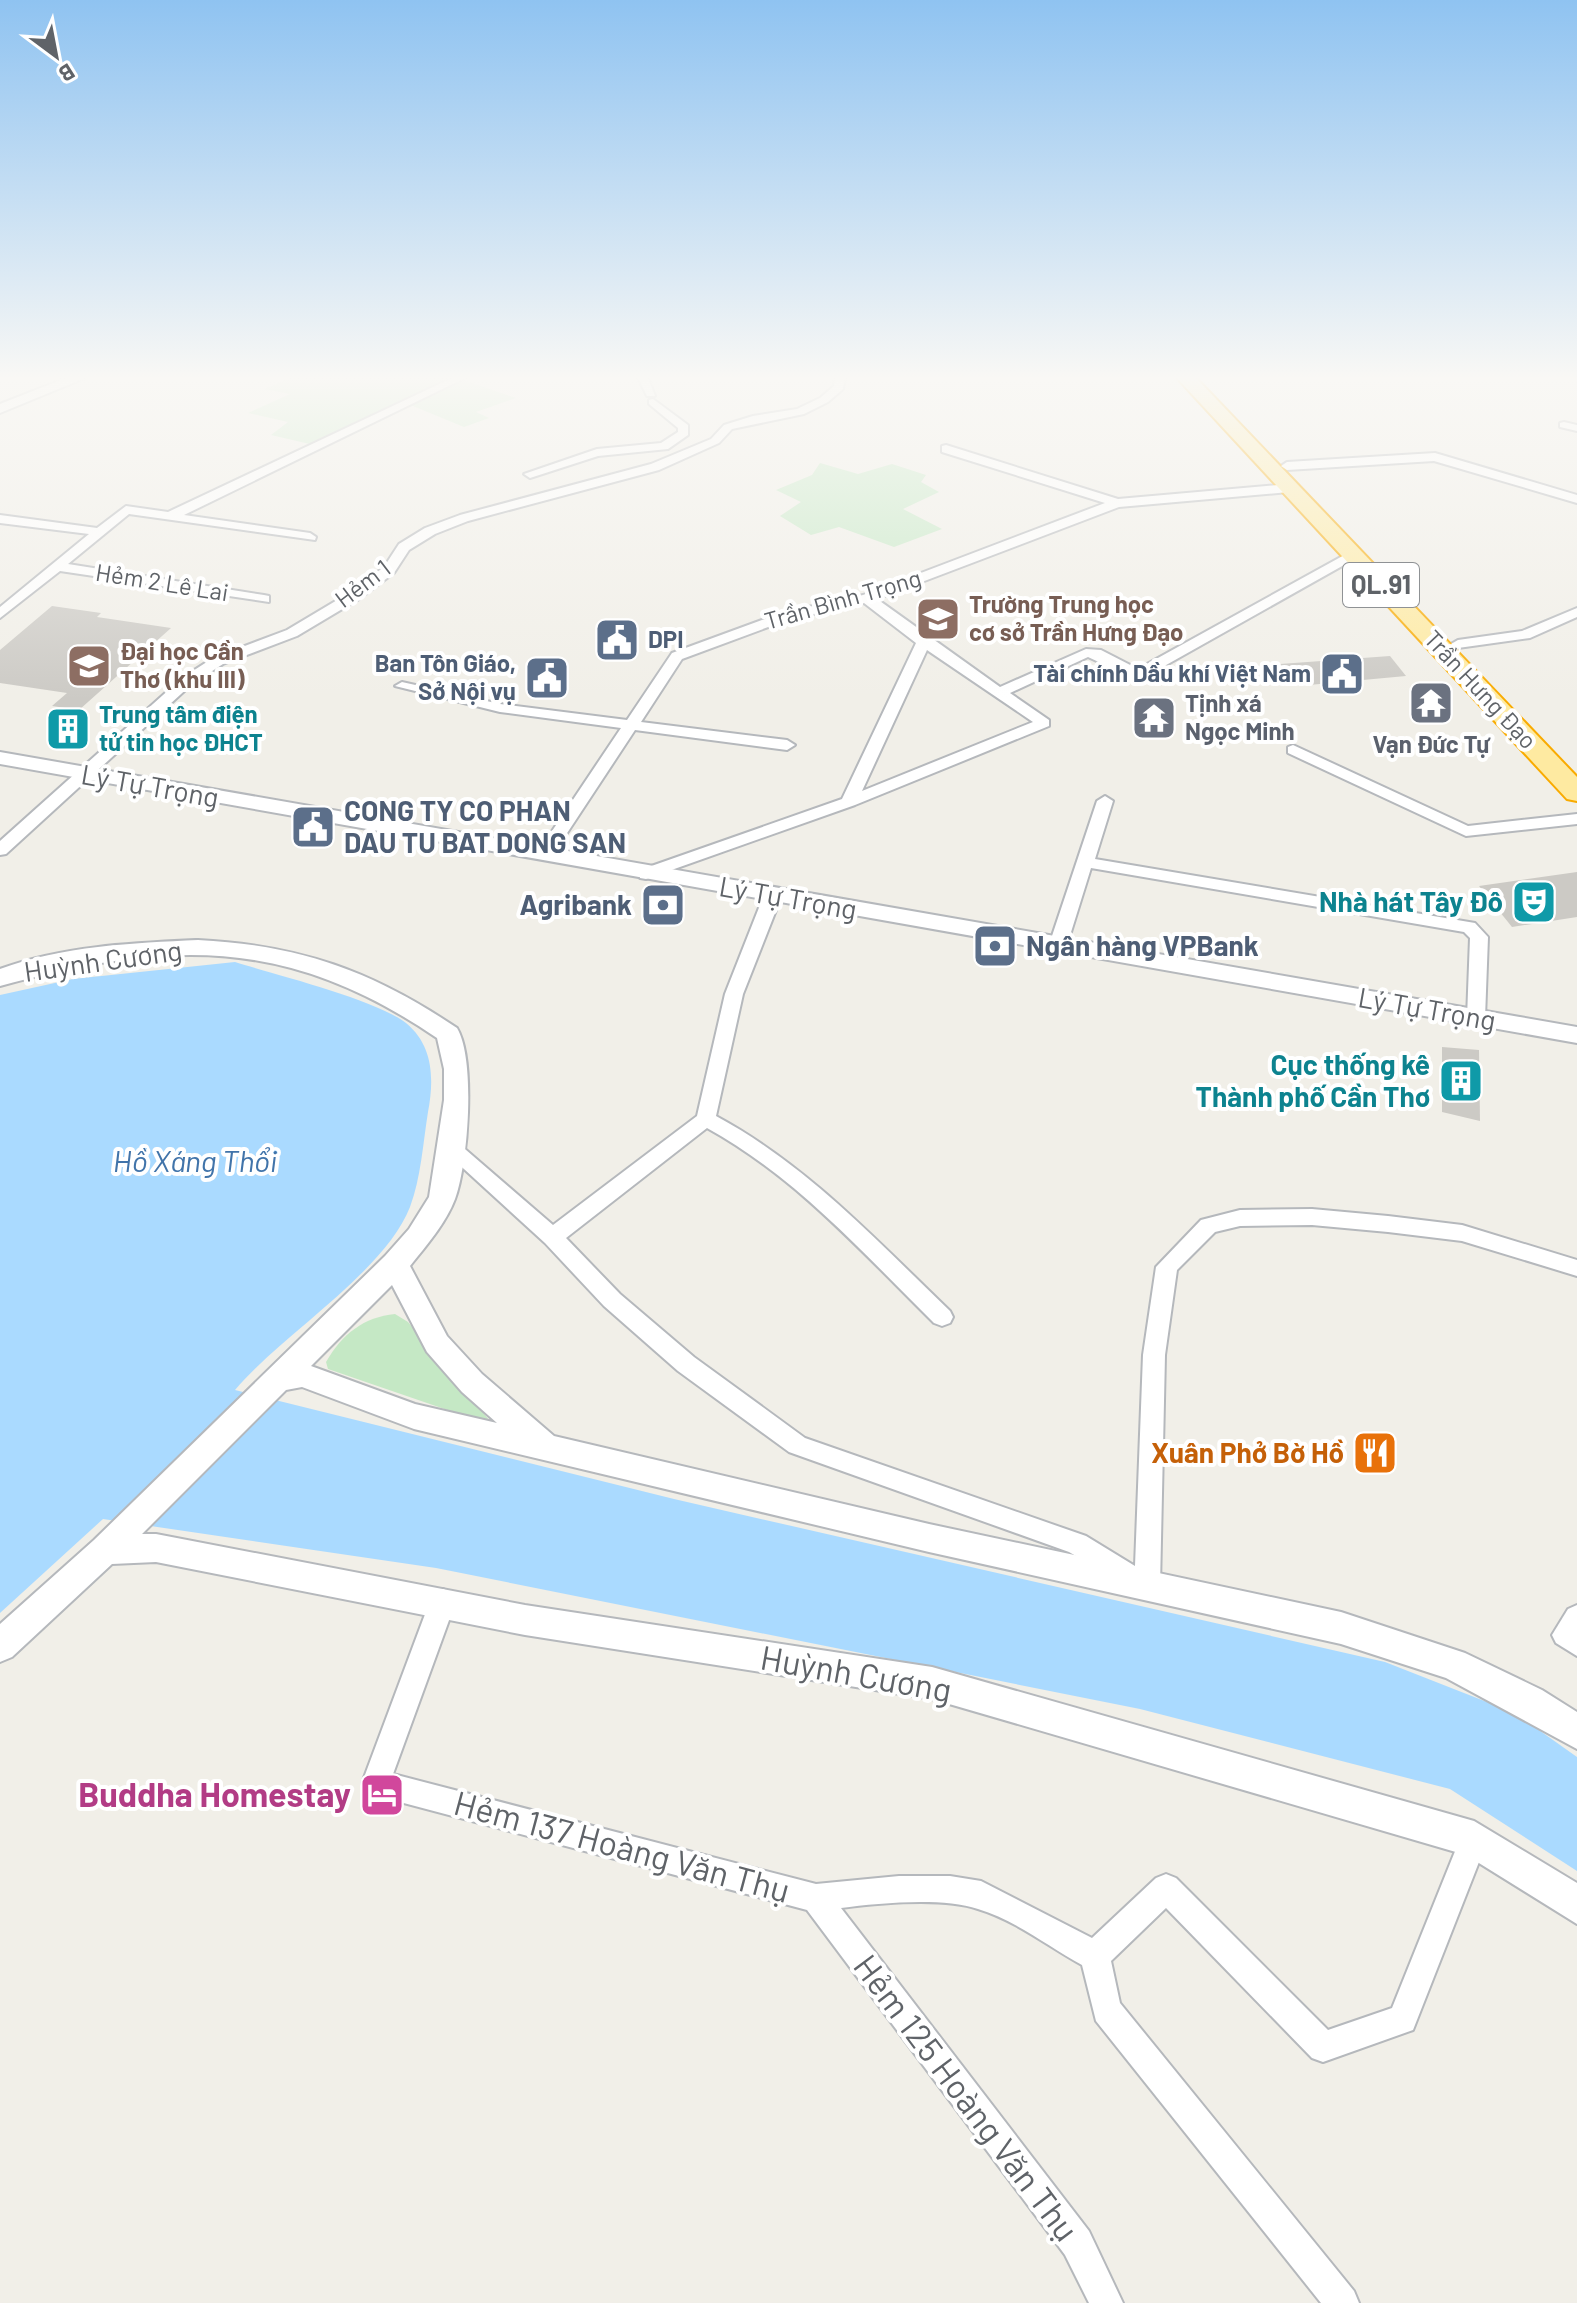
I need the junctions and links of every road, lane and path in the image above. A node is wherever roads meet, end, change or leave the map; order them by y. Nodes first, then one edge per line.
1 (235, 485) edge
2 (580, 485) edge
3 (1061, 485) edge
4 (1232, 485) edge
5 (1295, 485) edge
6 (1297, 485) edge
7 (1531, 485) edge
8 (1577, 499) edge
9 (1117, 503) junction
10 (169, 517) junction
11 (0, 519) edge
12 (102, 532) junction
13 (310, 537) dead end
14 (1353, 556) junction
15 (60, 567) junction
16 (867, 598) junction
17 (264, 599) dead end
18 (1577, 612) edge
19 (0, 614) edge
20 (1570, 624) edge
21 (924, 642) junction
22 (1458, 644) junction
23 (402, 686) dead end
24 (998, 693) junction
25 (630, 725) junction
26 (787, 745) dead end
27 (1293, 750) dead end
28 (0, 758) edge
29 (1577, 768) edge
30 (87, 776) junction
31 (1577, 793) edge
32 (1105, 801) dead end
33 (849, 802) junction
34 (1577, 819) edge
35 (0, 850) edge
36 (544, 855) junction
37 (1085, 862) junction
38 (646, 874) junction
39 (773, 895) junction
40 (1058, 945) junction
41 (0, 978) edge
42 (1476, 1018) junction
43 (1577, 1035) edge
44 (706, 1119) junction
45 (451, 1148) junction
46 (552, 1237) junction
47 (395, 1264) junction
48 (1577, 1268) edge
49 (942, 1317) dead end
50 (275, 1384) junction
51 (544, 1446) junction
52 (114, 1541) junction
53 (1147, 1586) junction
54 (443, 1601) junction
55 (1577, 1617) edge
56 (1577, 1644) edge
57 (0, 1646) edge
58 (1577, 1732) edge
59 (1474, 1839) junction
60 (816, 1898) junction
61 (1577, 1905) edge
62 (1095, 1956) junction
63 (1106, 2303) edge
64 (1342, 2303) edge

1 - 10 street
2 - 30 street, Hẻm 1
3 - 9 street
4 - 9 street, Trần Bình Trọng
5 - 14 highway, Trần Hưng Đạo / QL.91
6 - 22 highway, Trần Hưng Đạo / QL.91
7 - 8 street, Trần Bình Trọng
9 - 16 street, Trần Bình Trọng
10 - 12 street
10 - 13 street
11 - 12 street
12 - 15 street
14 - 24 street
14 - 31 highway, Trần Hưng Đạo / QL.91
15 - 17 street, Hẻm 2 Lê Lai
15 - 19 street
16 - 21 street
16 - 25 street, Trần Bình Trọng
18 - 20 street
20 - 22 street
21 - 24 street
21 - 33 street
22 - 29 highway, Trần Hưng Đạo / QL.91
23 - 25 street
24 - 33 street
25 - 26 street
25 - 36 street, Trần Bình Trọng
27 - 34 street
28 - 30 street, Lý Tự Trọng
30 - 35 street, Hẻm 1
30 - 36 street, Lý Tự Trọng
32 - 37 street
33 - 38 street
36 - 38 street, Lý Tự Trọng
37 - 40 street
37 - 42 street
38 - 39 street, Lý Tự Trọng
39 - 40 street, Lý Tự Trọng
39 - 44 street
40 - 42 street, Lý Tự Trọng
41 - 45 street, Huỳnh Cương
42 - 43 street, Lý Tự Trọng
44 - 46 street
44 - 49 street
45 - 46 street
45 - 47 street, Huỳnh Cương
46 - 53 street
47 - 50 street, Huỳnh Cương
47 - 51 street
48 - 53 street
50 - 51 street
50 - 52 street, Huỳnh Cương
51 - 53 street
52 - 54 street, Huỳnh Cương
52 - 57 street, Huỳnh Cương
53 - 58 street
54 - 59 street, Huỳnh Cương
54 - 60 street, Hẻm 137 Hoàng Văn Thụ
55 - 56 street
59 - 61 street, Huỳnh Cương
59 - 62 street
60 - 62 street, Hẻm 137 Hoàng Văn Thụ
60 - 63 street, Hẻm 125 Hoàng Văn Thụ
62 - 64 street

